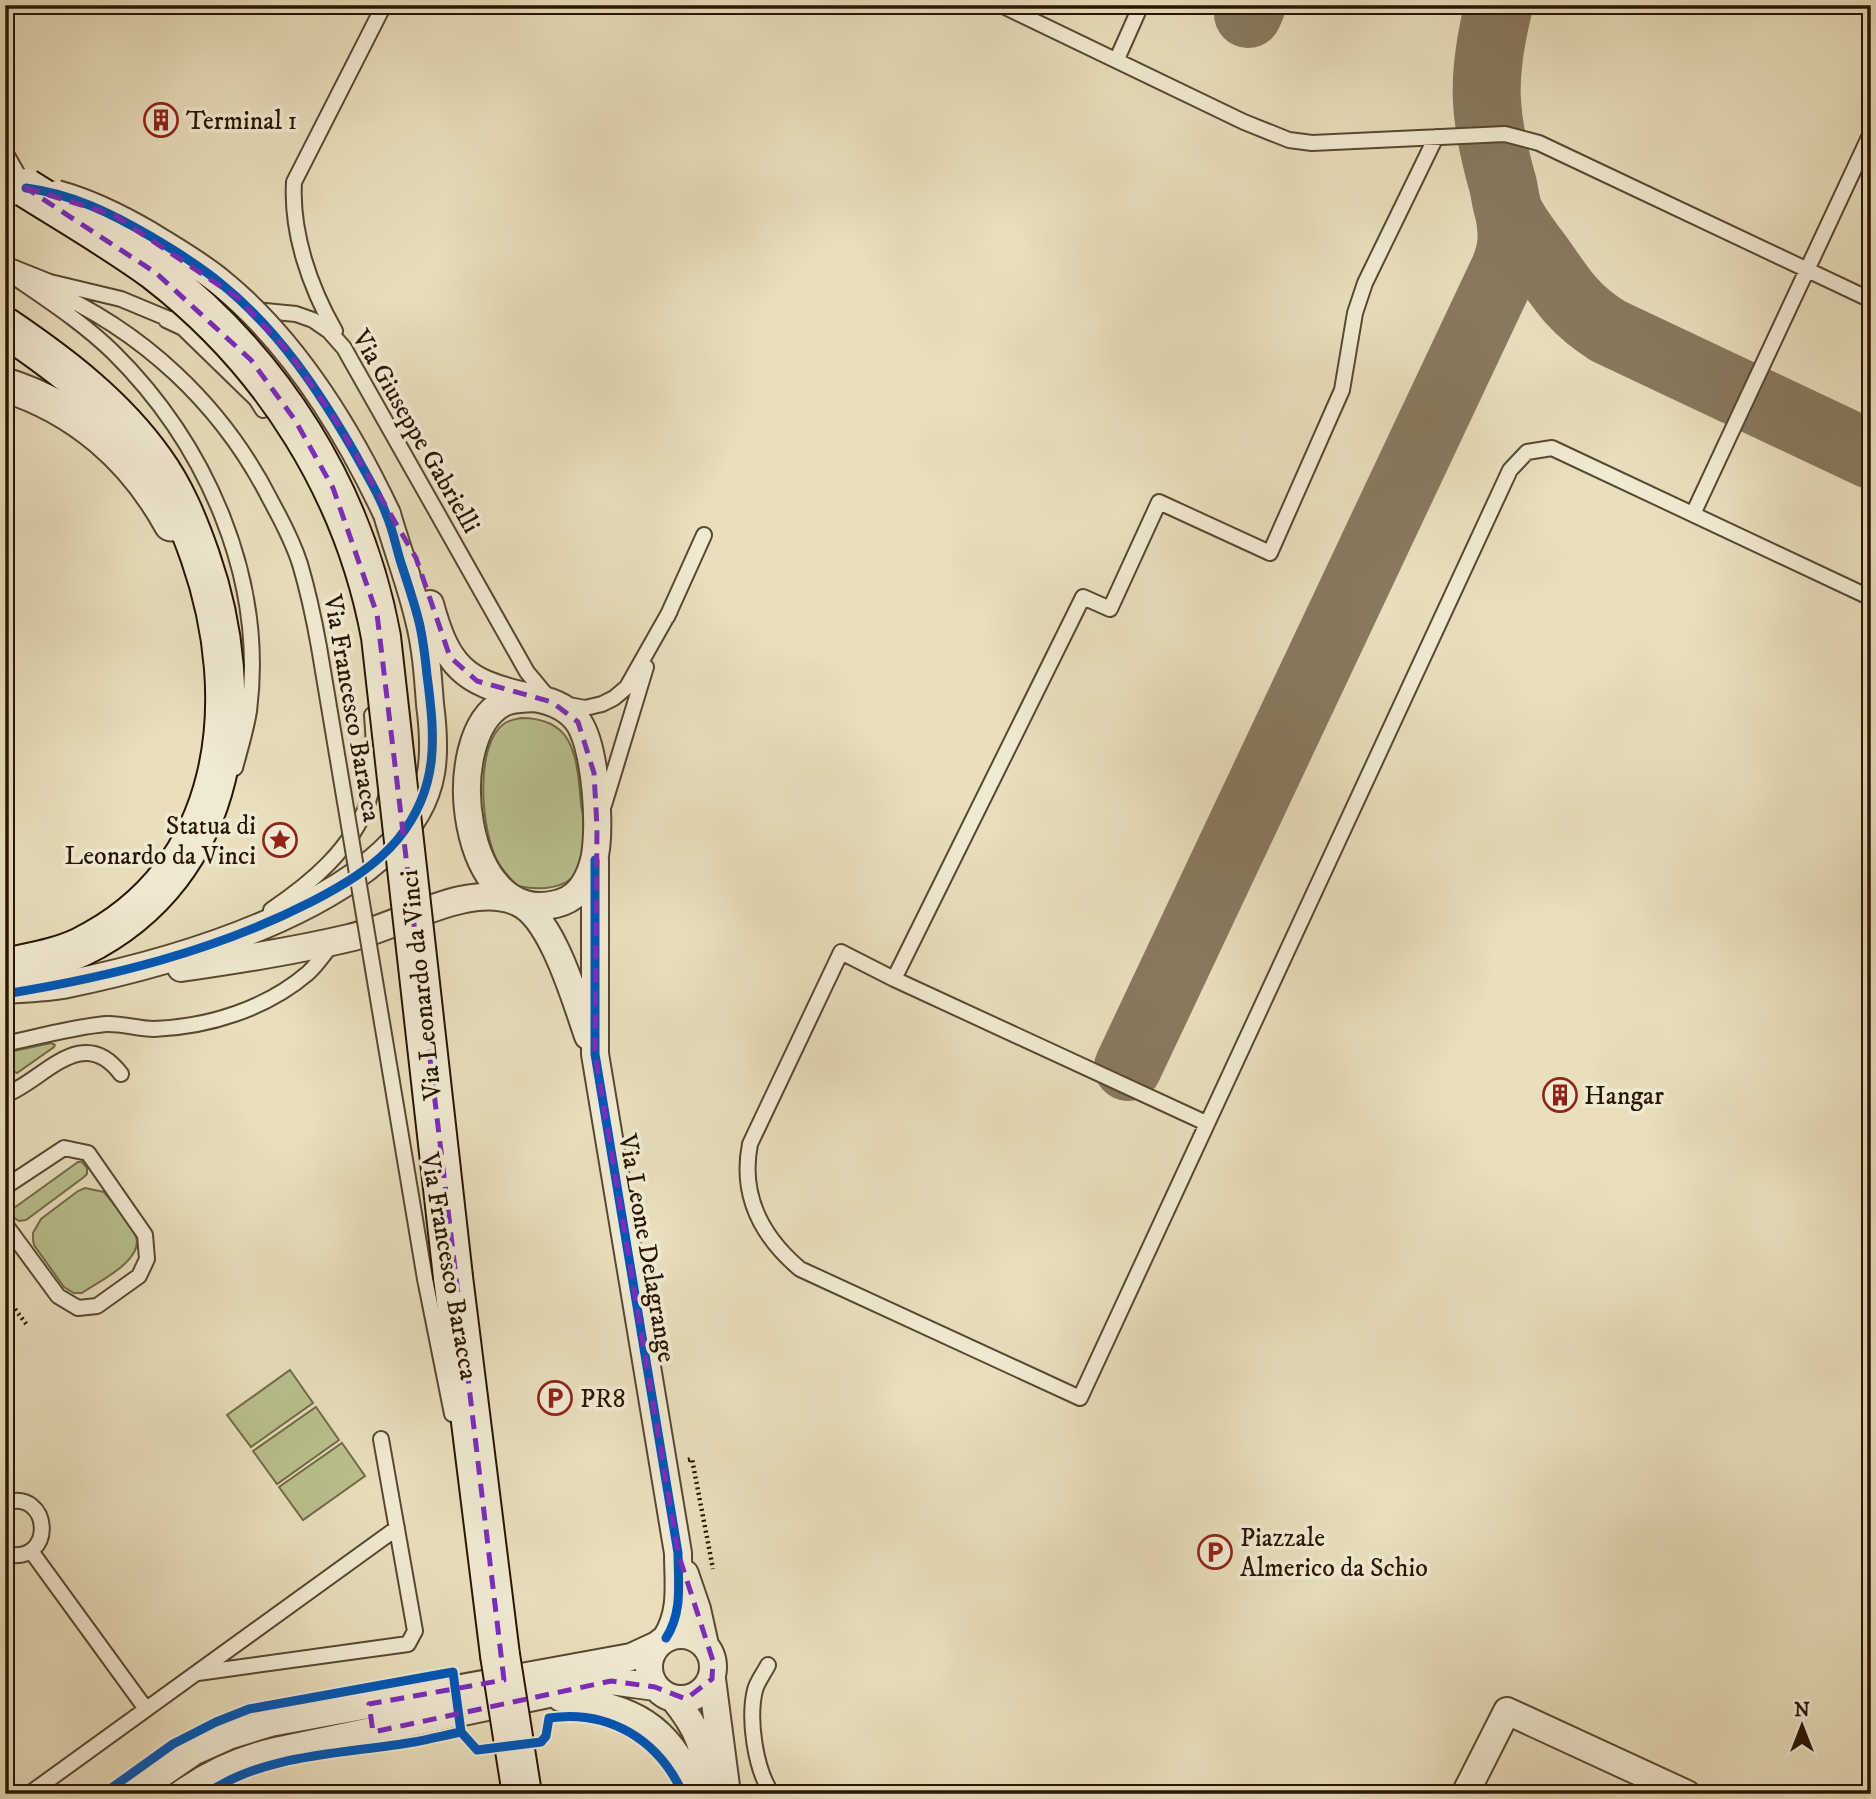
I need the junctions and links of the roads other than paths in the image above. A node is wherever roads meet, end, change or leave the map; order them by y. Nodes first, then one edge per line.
1 (384, 5) edge
2 (1001, 5) edge
3 (1140, 5) edge
4 (1116, 59) junction
5 (1871, 133) edge
6 (1436, 137) junction
7 (5, 152) edge
8 (15, 182) edge
9 (5, 264) edge
10 (1807, 269) junction
11 (5, 271) edge
12 (1871, 300) edge
13 (156, 315) junction
14 (5, 327) edge
15 (344, 348) junction
16 (5, 385) edge
17 (270, 419) dead end
18 (1693, 514) junction
19 (704, 535) dead end
20 (1871, 598) edge
21 (670, 611) junction
22 (426, 619) junction
23 (224, 656) junction
24 (370, 695) dead end
25 (543, 700) junction
26 (597, 827) junction
27 (182, 860) junction
28 (595, 860) junction
29 (517, 901) junction
30 (334, 942) junction
31 (213, 944) junction
32 (5, 967) edge
33 (53, 972) junction
34 (894, 979) junction
35 (5, 992) edge
36 (5, 1044) edge
37 (595, 1054) junction
38 (121, 1074) dead end
39 (5, 1095) edge
40 (1206, 1123) junction
41 (5, 1187) edge
42 (5, 1224) edge
43 (454, 1427) dead end
44 (381, 1439) dead end
45 (460, 1454) dead end
46 (5, 1503) edge
47 (397, 1528) junction
48 (31, 1551) junction
49 (5, 1553) edge
50 (678, 1553) junction
51 (661, 1642) junction
52 (705, 1644) junction
53 (500, 1655) junction
54 (768, 1665) dead end
55 (196, 1673) junction
56 (712, 1679) junction
57 (665, 1693) junction
58 (545, 1697) junction
59 (369, 1704) junction
60 (146, 1709) junction
61 (373, 1732) junction
62 (148, 1789) edge
63 (29, 1794) edge
64 (181, 1794) edge
65 (522, 1794) edge
66 (695, 1794) edge
67 (710, 1794) edge
68 (727, 1794) edge
69 (772, 1794) edge
70 (1465, 1794) edge
71 (1687, 1794) edge

1 - 15 lane
2 - 4 lane
3 - 4 lane
4 - 6 lane
5 - 10 lane
6 - 10 lane
6 - 34 lane
7 - 8 lane, bridge
8 - 22 street, bridge
8 - 53 main road, Via Leonardo da Vinci, bridge
9 - 13 lane, Via Giuseppe Gabrielli
10 - 12 lane
10 - 18 lane
11 - 27 lane
11 - 43 lane, Via Francesco Baracca, bridge
13 - 15 lane, Via Giuseppe Gabrielli
13 - 17 lane
14 - 23 main road
15 - 25 lane, Via Giuseppe Gabrielli
16 - 23 street
18 - 20 lane
18 - 40 lane
19 - 21 lane
21 - 25 lane
21 - 26 lane
22 - 25 street
22 - 31 street
23 - 27 main road
24 - 31 lane
25 - 26 street
25 - 29 street
26 - 28 street
27 - 33 main road
28 - 29 street
28 - 37 street, Via Leone Delagrange
29 - 30 street
29 - 37 street, Via Leone Delagrange
30 - 33 street
30 - 36 lane
31 - 33 street
32 - 33 main road
33 - 35 street
34 - 40 lane
34 - 40 lane
37 - 50 street, Via Leone Delagrange
38 - 39 lane
41 - 42 lane
44 - 47 lane
45 - 53 lane
46 - 48 lane
47 - 55 lane
47 - 55 lane
48 - 49 lane
48 - 60 lane
50 - 51 street, Via Leone Delagrange
50 - 52 street, Via Leone Delagrange
51 - 52 street
51 - 57 street
51 - 59 street
52 - 56 street
53 - 65 main road, Via Leonardo da Vinci, bridge
54 - 69 lane
55 - 60 lane
56 - 57 street
56 - 68 street
57 - 58 street
57 - 67 street
58 - 61 street
58 - 66 street
59 - 61 street
59 - 62 street
60 - 63 lane
61 - 64 street
70 - 71 street

